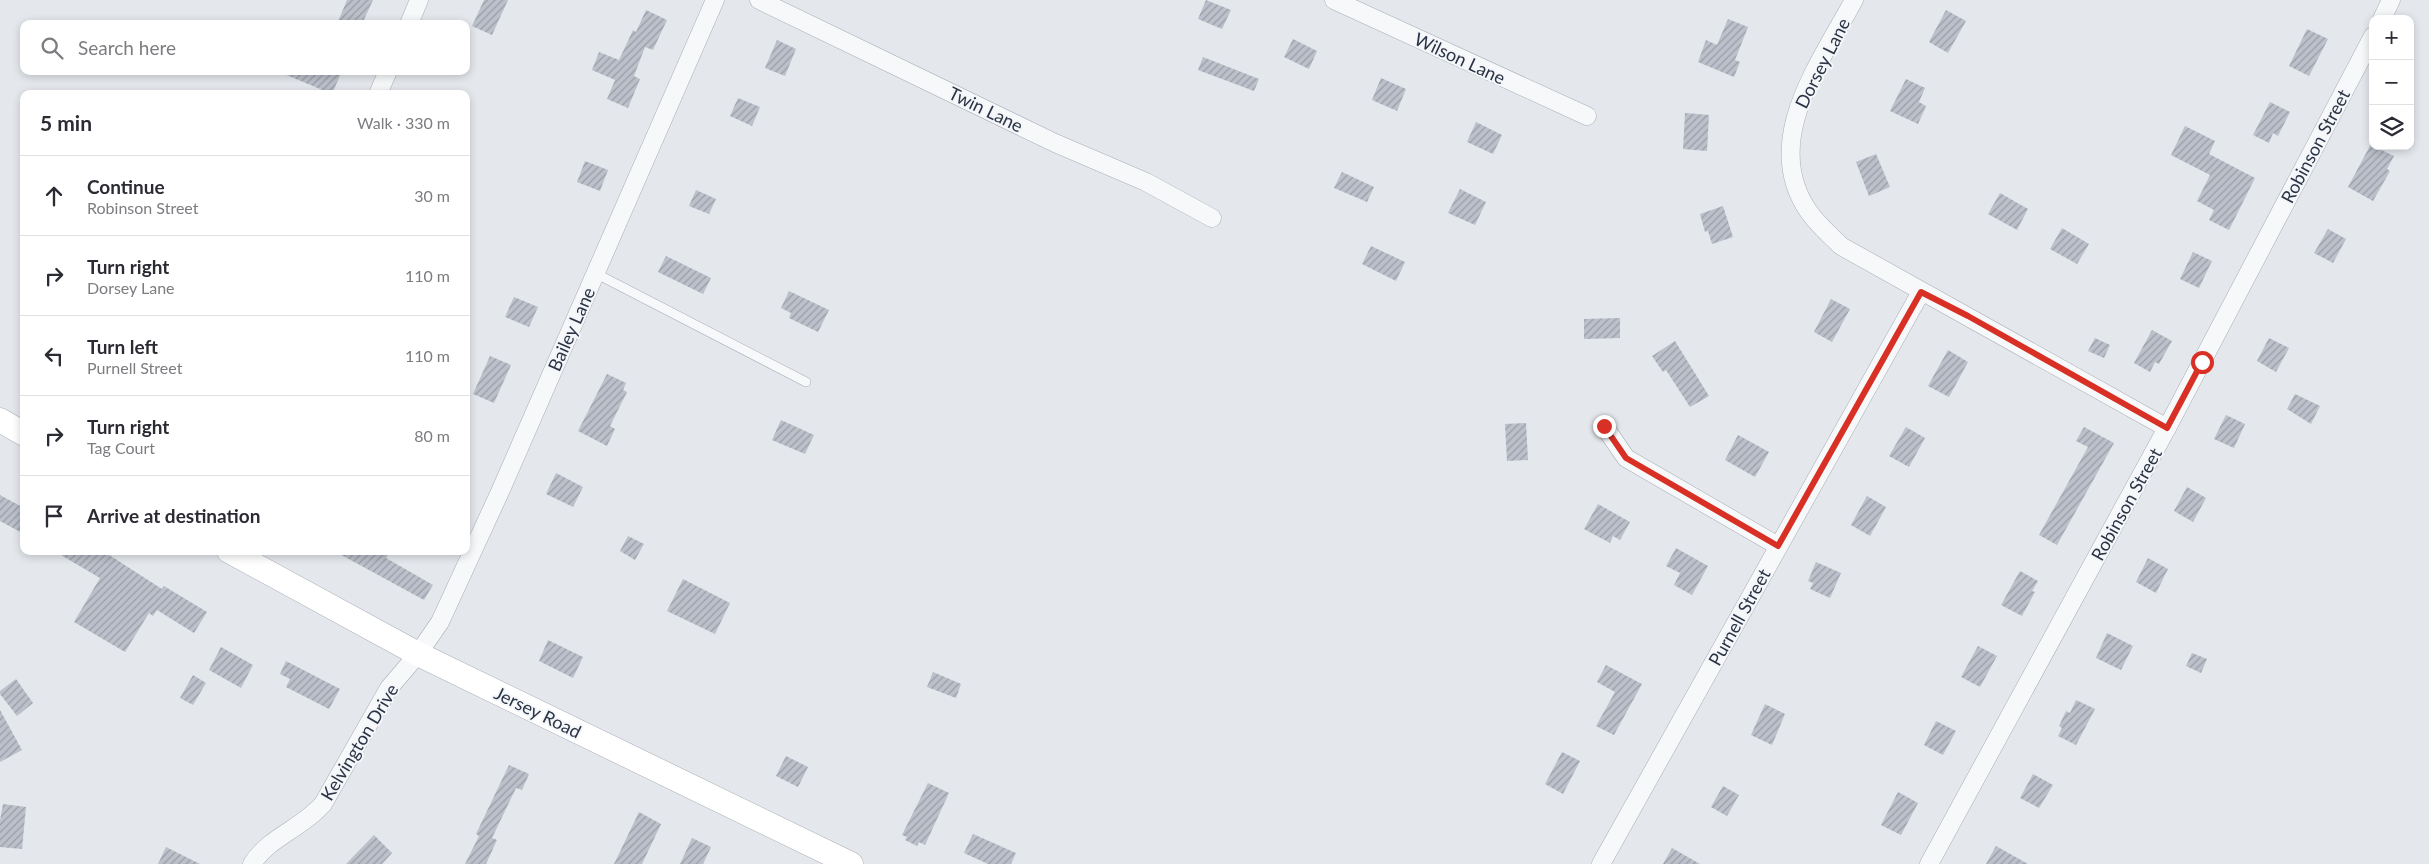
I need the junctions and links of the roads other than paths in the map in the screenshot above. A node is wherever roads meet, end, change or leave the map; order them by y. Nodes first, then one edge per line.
1 (419, 0) edge
2 (714, 0) edge
3 (759, 0) edge
4 (1334, 0) edge
5 (1854, 0) edge
6 (2391, 0) edge
7 (2384, 15) edge
8 (410, 20) edge
9 (2369, 44) edge
10 (386, 75) edge
11 (380, 90) edge
12 (1587, 116) dead end
13 (1212, 218) dead end
14 (595, 273) junction
15 (1921, 292) junction
16 (806, 382) dead end
17 (0, 420) edge
18 (1604, 426) dead end
19 (2167, 428) junction
20 (20, 432) edge
21 (1778, 546) junction
22 (236, 555) edge
23 (418, 654) junction
24 (252, 864) edge
25 (851, 864) edge
26 (1601, 864) edge
27 (1929, 864) edge

1 - 8 street
2 - 14 street, Bailey Lane
3 - 13 street, Twin Lane
4 - 12 street, Wilson Lane
5 - 15 street, Dorsey Lane
6 - 7 street
9 - 19 street, Robinson Street
10 - 11 street
14 - 16 lane
14 - 23 street, Bailey Lane
15 - 19 street, Dorsey Lane
15 - 21 street, Purnell Street
17 - 20 street
18 - 21 street
19 - 27 street, Robinson Street
21 - 26 street, Purnell Street
22 - 23 street, Jersey Road
23 - 24 street, Kelvington Drive
23 - 25 street, Jersey Road

